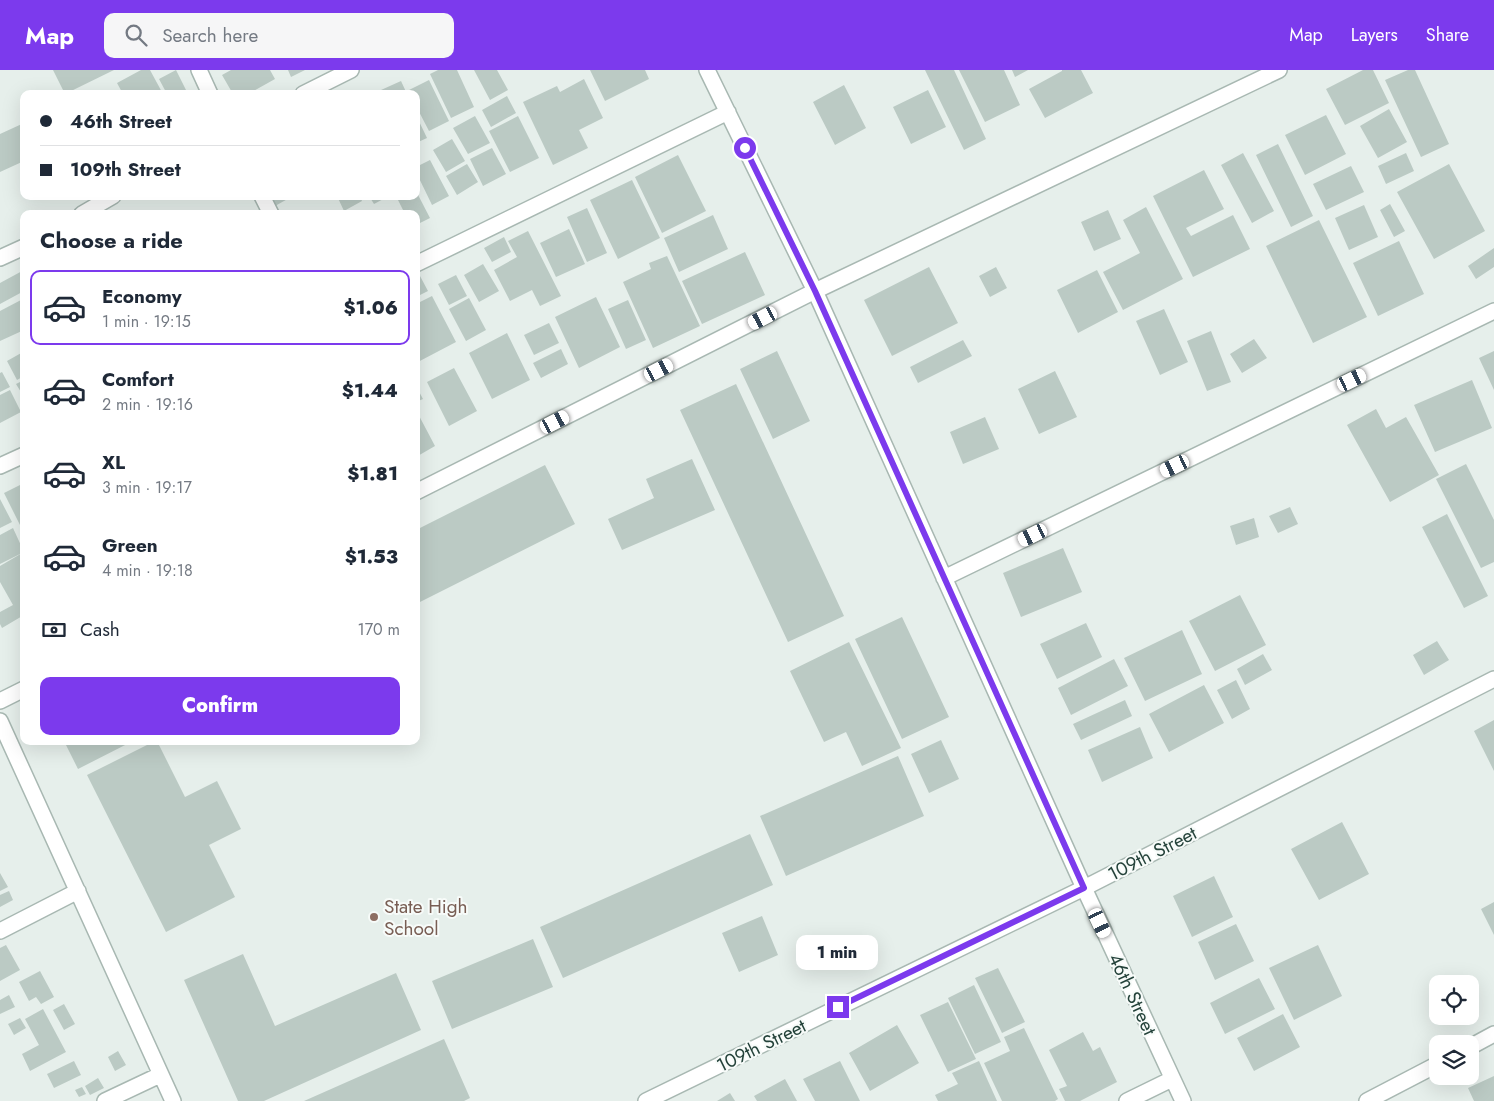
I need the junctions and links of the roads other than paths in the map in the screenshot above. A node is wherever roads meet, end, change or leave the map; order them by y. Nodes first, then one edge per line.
1 (199, 70) edge
2 (351, 70) edge
3 (707, 70) edge
4 (1279, 70) edge
5 (208, 90) edge
6 (312, 90) edge
7 (728, 112) junction
8 (106, 200) edge
9 (89, 210) edge
10 (20, 249) edge
11 (0, 258) edge
12 (420, 262) edge
13 (815, 291) junction
14 (1494, 311) edge
15 (20, 457) edge
16 (0, 466) edge
17 (420, 490) edge
18 (944, 578) junction
19 (1494, 679) edge
20 (20, 691) edge
21 (0, 701) edge
22 (0, 721) edge
23 (1084, 888) junction
24 (78, 891) junction
25 (0, 931) edge
26 (1494, 1034) edge
27 (1479, 1042) edge
28 (1429, 1069) edge
29 (160, 1075) junction
30 (1172, 1079) junction
31 (665, 1097) edge
32 (105, 1101) edge
33 (173, 1101) edge
34 (646, 1101) edge
35 (1127, 1101) edge
36 (1183, 1101) edge
37 (1366, 1101) edge

1 - 5 street
2 - 6 street
3 - 7 street, 46th Street
4 - 13 street
7 - 12 street
7 - 13 street, 46th Street
8 - 9 street
10 - 11 street
13 - 17 street
13 - 18 street, 46th Street
14 - 18 street
15 - 16 street
18 - 23 street, 46th Street
19 - 23 street, 109th Street
20 - 21 street
22 - 24 street
23 - 30 street, 46th Street
23 - 31 street, 109th Street
24 - 25 street
24 - 29 street
26 - 27 street
28 - 37 street
29 - 32 street
29 - 33 street
30 - 35 street
30 - 36 street, 46th Street
31 - 34 street, 109th Street

